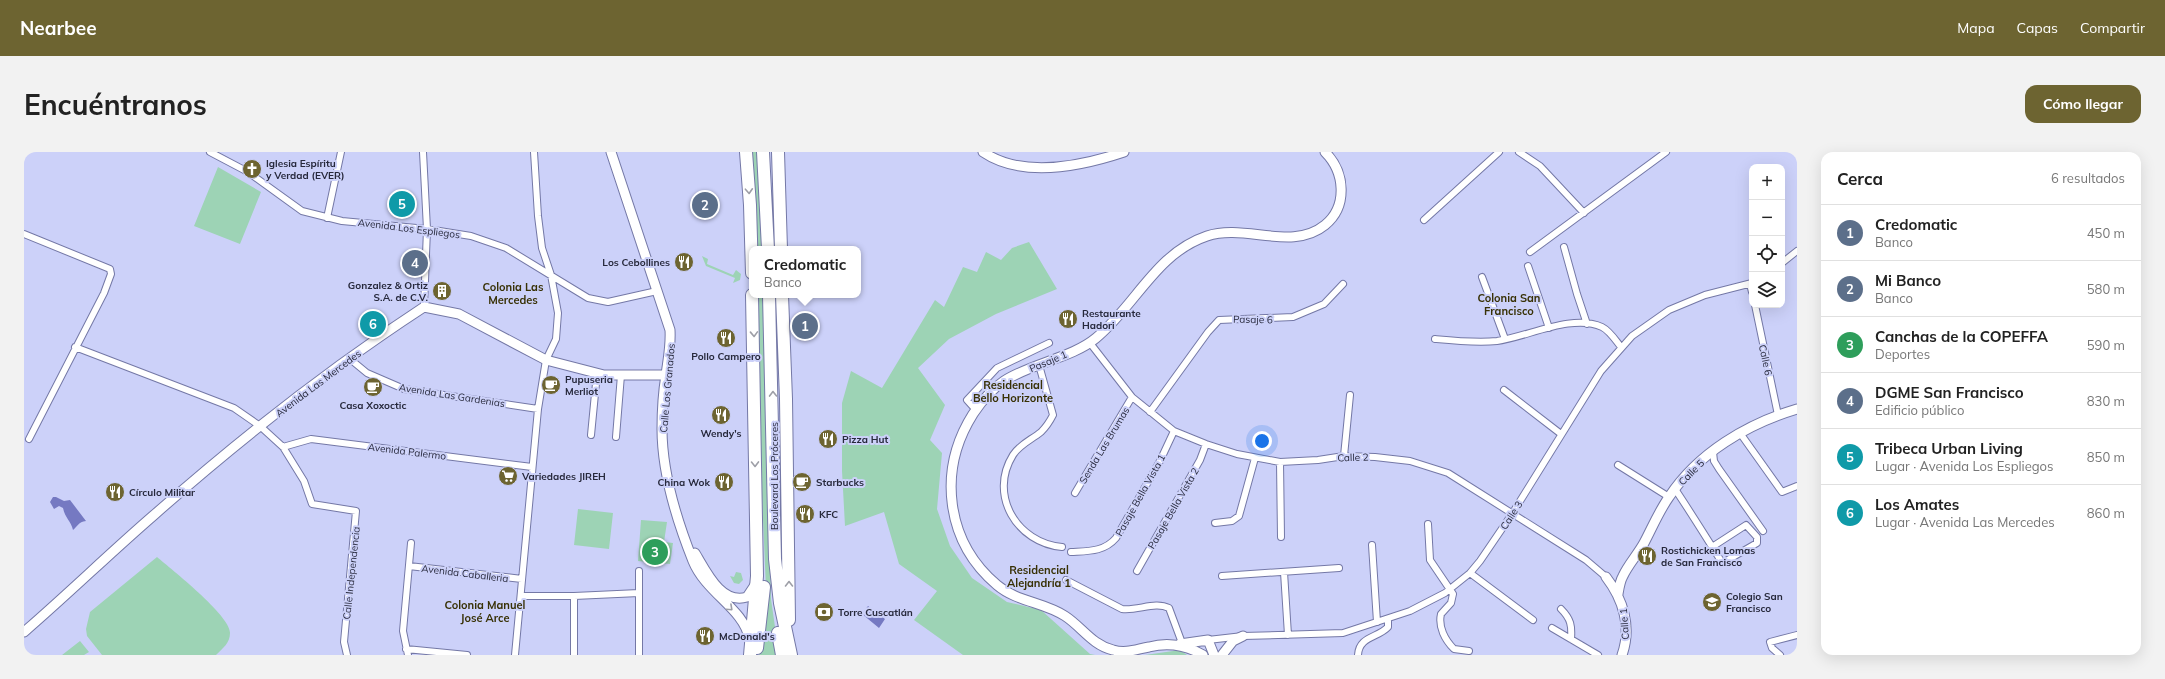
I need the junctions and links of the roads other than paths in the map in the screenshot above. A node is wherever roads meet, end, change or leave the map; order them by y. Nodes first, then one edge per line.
1 (210, 152) edge
2 (341, 152) edge
3 (423, 152) edge
4 (534, 152) edge
5 (611, 152) edge
6 (746, 152) edge
7 (763, 152) edge
8 (778, 152) edge
9 (983, 152) edge
10 (1124, 152) edge
11 (1325, 152) edge
12 (1499, 152) edge
13 (1519, 152) edge
14 (1666, 152) edge
15 (1584, 213) junction
16 (327, 218) junction
17 (1424, 220) dead end
18 (427, 229) junction
19 (24, 234) edge
20 (751, 246) edge
21 (768, 246) edge
22 (781, 246) edge
23 (1564, 247) dead end
24 (1797, 251) edge
25 (1530, 252) dead end
26 (1785, 261) edge
27 (1528, 266) dead end
28 (551, 275) junction
29 (1482, 277) dead end
30 (1343, 284) dead end
31 (1749, 284) edge
32 (657, 291) junction
33 (752, 298) edge
34 (769, 298) edge
35 (782, 298) edge
36 (424, 308) junction
37 (1756, 308) edge
38 (1587, 324) junction
39 (1549, 328) junction
40 (1435, 339) dead end
41 (1505, 339) junction
42 (1049, 343) dead end
43 (1090, 343) junction
44 (75, 347) junction
45 (1621, 347) junction
46 (350, 359) junction
47 (546, 360) junction
48 (1039, 365) junction
49 (597, 373) junction
50 (621, 375) junction
51 (666, 375) junction
52 (1504, 390) dead end
53 (1350, 395) dead end
54 (1132, 397) junction
55 (786, 399) junction
56 (538, 409) junction
57 (1797, 409) edge
58 (976, 410) junction
59 (1150, 412) junction
60 (1778, 415) junction
61 (773, 422) junction
62 (260, 426) junction
63 (1174, 431) junction
64 (1740, 433) junction
65 (1561, 434) junction
66 (591, 435) dead end
67 (616, 437) dead end
68 (29, 439) dead end
69 (1206, 444) junction
70 (283, 447) junction
71 (1713, 452) junction
72 (1344, 456) junction
73 (1254, 458) junction
74 (1280, 462) junction
75 (1618, 465) dead end
76 (532, 467) junction
77 (1797, 486) edge
78 (1675, 489) junction
79 (1075, 492) dead end
80 (1669, 497) junction
81 (756, 510) junction
82 (1512, 514) junction
83 (1215, 523) dead end
84 (1428, 524) dead end
85 (1763, 531) dead end
86 (684, 535) junction
87 (1281, 537) dead end
88 (411, 543) dead end
89 (1372, 545) dead end
90 (1062, 547) dead end
91 (1712, 547) junction
92 (1071, 552) dead end
93 (408, 566) junction
94 (1339, 568) dead end
95 (639, 571) dead end
96 (1137, 571) dead end
97 (1284, 572) junction
98 (1470, 573) junction
99 (757, 576) junction
100 (1222, 576) dead end
101 (1623, 576) junction
102 (1606, 577) junction
103 (522, 579) junction
104 (1066, 580) dead end
105 (1450, 589) junction
106 (639, 593) junction
107 (1618, 594) junction
108 (522, 596) junction
109 (574, 596) junction
110 (1561, 610) dead end
111 (1388, 619) junction
112 (1533, 620) dead end
113 (1377, 622) junction
114 (1552, 628) dead end
115 (24, 632) edge
116 (1288, 635) junction
117 (1797, 635) edge
118 (1243, 636) junction
119 (1571, 639) junction
120 (1208, 640) junction
121 (1179, 644) junction
122 (750, 649) edge
123 (1469, 650) dead end
124 (407, 652) edge
125 (790, 654) edge
126 (347, 655) edge
127 (467, 655) edge
128 (515, 655) edge
129 (574, 655) edge
130 (640, 655) edge
131 (757, 655) edge
132 (1203, 655) edge
133 (1214, 655) edge
134 (1222, 655) edge
135 (1358, 655) edge
136 (1598, 655) edge
137 (1622, 655) edge
138 (1780, 655) edge

1 - 16 street, Avenida Los Espliegos
2 - 16 street
3 - 18 street
4 - 28 street
5 - 32 street, Calle Los Granados
6 -> 20 highway
7 - 21 highway
8 - 22 highway
9 - 10 street
11 - 43 street, Pasaje 1
12 - 17 street
13 - 15 street
14 - 15 street
15 - 25 street
16 - 18 street, Avenida Los Espliegos
18 - 28 street, Avenida Los Espliegos
18 - 36 street
19 - 44 street
23 - 38 street
24 - 26 street
27 - 39 street
28 - 32 street, Avenida Los Espliegos
28 - 47 street
29 - 41 street
30 - 59 street, Pasaje 6
31 - 45 street, Calle 3
32 - 51 street, Calle Los Granados
33 -> 81 highway, Boulevard Los Próceres
61 -> 34 highway, Boulevard Los Próceres
35 - 55 highway
36 - 46 street, Avenida Las Mercedes
36 - 47 street
37 - 60 street, Calle 6
38 - 39 street
38 - 45 street
39 - 41 street
40 - 41 street
42 - 58 street
43 - 48 street, Pasaje 1
43 - 54 street, Calle 2
44 - 62 street
44 - 68 street
45 - 65 street, Calle 3
46 - 56 street, Avenida Las Gardenias
46 - 62 street, Avenida Las Mercedes
47 - 49 street
47 - 56 street
48 - 58 street, Pasaje 1
48 - 90 street
49 - 50 street
49 - 66 street
50 - 51 street
50 - 67 street
51 - 86 street, Calle Los Granados
52 - 65 street
53 - 72 street
54 - 59 street, Calle 2
54 - 79 street, Senda Las Brumas
55 - 61 highway
125 -> 55 highway
56 - 76 street
57 - 60 street, Calle 5
58 - 121 street, Pasaje 1
59 - 63 street, Calle 2
60 - 64 street, Calle 5
61 - 125 highway, Boulevard Los Próceres
62 - 70 street
62 - 115 street, Avenida Las Mercedes
63 - 69 street, Calle 2
63 - 92 street, Pasaje Bella Vista 1
64 - 71 street, Calle 5
64 - 77 street
65 - 82 street, Calle 3
69 - 73 street, Calle 2
69 - 96 street, Pasaje Bella Vista 2
70 - 76 street, Avenida Palermo
70 - 126 street, Calle Independencia
71 - 78 street, Calle 5
71 - 85 street
72 - 74 street, Calle 2
72 - 82 street, Calle 2
73 - 74 street, Calle 2
73 - 83 street
74 - 87 street
75 - 80 street
76 - 103 street
78 - 80 street, Calle 5
78 - 91 street
80 - 101 street, Calle 5
81 - 99 highway, Boulevard Los Próceres
81 - 131 highway
82 - 98 street, Calle 3
82 - 102 street, Calle 2
84 - 105 street
86 - 99 street, Calle Los Granados
86 -> 122 street, Calle Los Granados
88 - 93 street
89 - 113 street
91 - 91 street
93 - 103 street, Avenida Caballeria
93 - 124 street
94 - 97 street
95 - 106 street
97 - 100 street
97 - 116 street
98 - 105 street, Calle 3
98 - 112 street
99 - 122 highway, Boulevard Los Próceres
101 - 102 street
101 - 107 street, Calle 5
102 - 107 street, Calle 2
103 - 108 street
104 - 121 street
105 - 111 street, Calle 3
105 - 123 street
106 - 109 street
106 - 130 street
107 - 137 street, Calle 1
108 - 109 street
108 - 128 street
109 - 129 street
110 - 119 street
111 - 113 street, Calle 3
111 - 135 street
113 - 116 street, Calle 3
114 - 119 street
116 - 118 street, Calle 3
117 - 138 street
118 - 120 street, Calle 3
118 - 134 street
119 - 136 street
120 - 121 street
120 - 133 street
121 - 132 street
124 - 127 street

